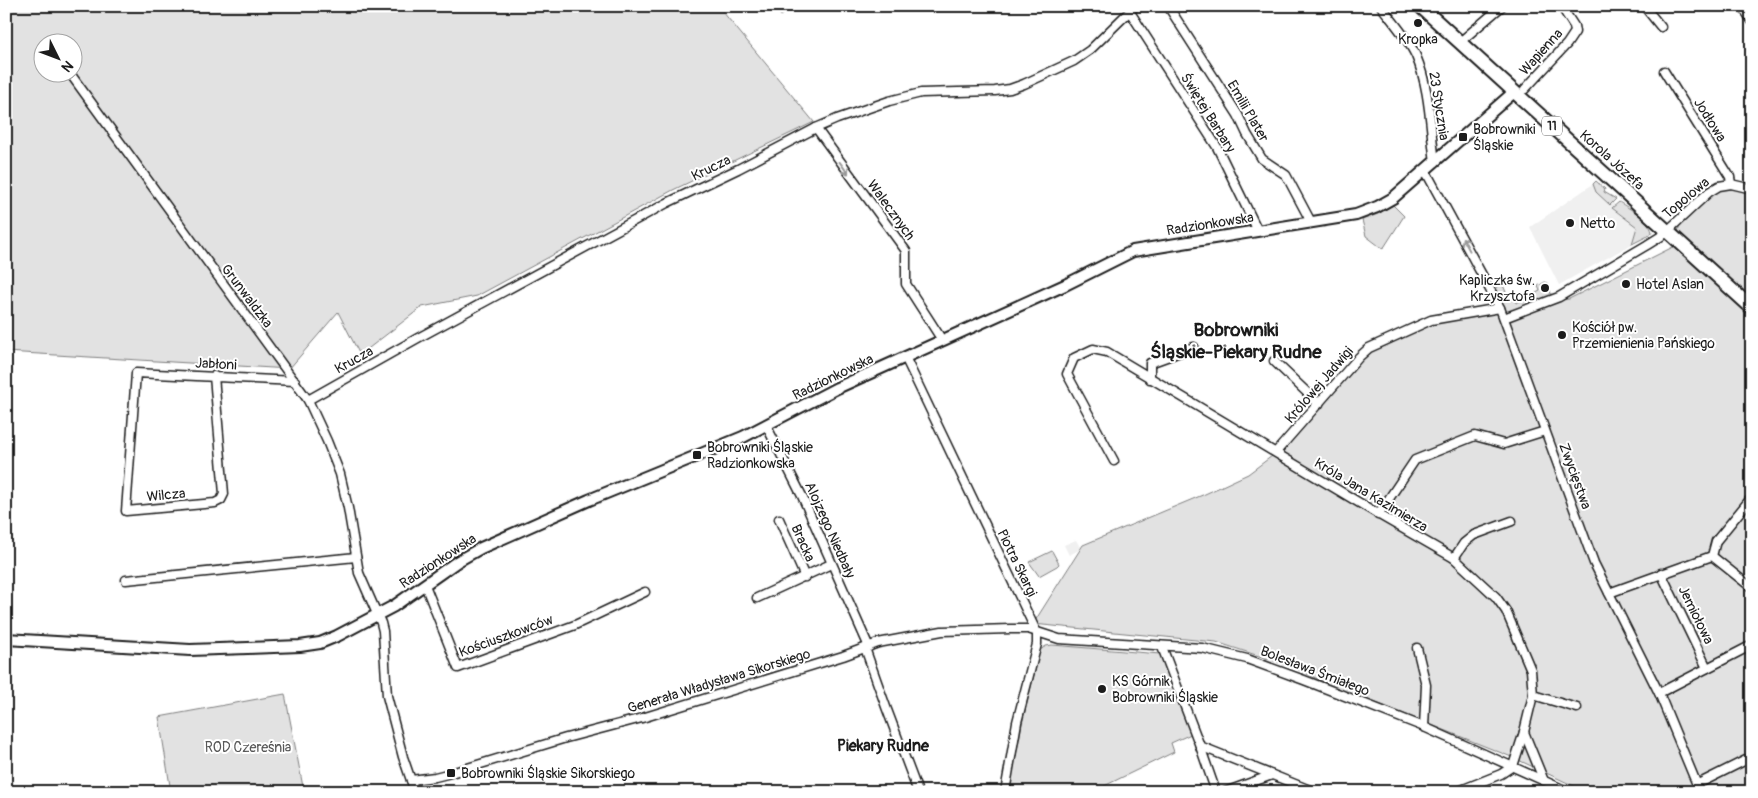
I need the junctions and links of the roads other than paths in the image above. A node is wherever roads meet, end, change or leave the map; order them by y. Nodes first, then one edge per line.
1 (1168, 6) edge
2 (1381, 6) edge
3 (1420, 6) edge
4 (1502, 6) edge
5 (1561, 6) edge
6 (1644, 6) edge
7 (1742, 6) edge
8 (1132, 9) edge
9 (1752, 21) edge
10 (1661, 27) dead end
11 (1460, 42) junction
12 (1664, 71) dead end
13 (76, 82) edge
14 (1520, 90) junction
15 (816, 128) junction
16 (1435, 162) junction
17 (1425, 170) junction
18 (1731, 184) junction
19 (1752, 189) edge
20 (1311, 222) junction
21 (1258, 231) junction
22 (1667, 231) junction
23 (1500, 308) junction
24 (1752, 308) edge
25 (1504, 318) junction
26 (942, 340) junction
27 (1194, 346) dead end
28 (906, 357) junction
29 (1274, 361) dead end
30 (136, 373) joint
31 (214, 376) junction
32 (1150, 378) junction
33 (294, 381) junction
34 (308, 400) junction
35 (1320, 404) junction
36 (766, 425) junction
37 (1545, 431) junction
38 (1276, 452) junction
39 (1114, 461) dead end
40 (1752, 497) edge
41 (1378, 515) junction
42 (779, 519) dead end
43 (1512, 521) dead end
44 (1712, 556) junction
45 (356, 557) junction
46 (1454, 558) junction
47 (831, 564) junction
48 (1662, 573) junction
49 (805, 577) junction
50 (126, 580) dead end
51 (425, 585) junction
52 (1752, 588) edge
53 (644, 592) dead end
54 (1609, 593) junction
55 (758, 598) dead end
56 (378, 616) junction
57 (1037, 632) junction
58 (6, 639) edge
59 (1752, 645) edge
60 (1162, 647) junction
61 (867, 648) junction
62 (1417, 648) dead end
63 (1707, 668) junction
64 (1659, 693) junction
65 (1533, 695) junction
66 (1577, 708) dead end
67 (1424, 727) junction
68 (1524, 732) junction
69 (1200, 746) junction
70 (1752, 757) edge
71 (1513, 766) junction
72 (1272, 774) junction
73 (411, 780) junction
74 (1544, 781) junction
75 (1699, 788) edge
76 (415, 792) edge
77 (918, 792) edge
78 (1005, 792) edge
79 (1216, 792) edge
80 (1225, 792) edge
81 (1315, 792) edge
82 (1456, 792) edge
83 (1569, 792) edge

1 - 20 street, Emilii Plater
2 - 16 street, 23 Stycznia
3 - 11 highway, 11
4 - 11 street
5 - 14 street, Wapienna
6 - 10 street
7 - 9 street
8 - 15 street, Krucza
8 - 21 street, Świętej Barbary
11 - 14 highway, 11
12 - 18 street, Jodłowa
13 - 33 street, Grunwaldzka
14 - 16 street, Radzionkowska
14 - 22 highway, Korola Józefa / 11
15 -> 26 street, Walecznych
15 - 34 street, Krucza
16 - 17 street, Radzionkowska
17 - 20 street, Radzionkowska
23 -> 17 street, Zwycięstwa
18 - 19 street, Topolowa
18 - 22 street, Topolowa
20 - 21 street, Radzionkowska
21 - 26 street, Radzionkowska
22 - 24 highway, 11
22 - 25 street, Topolowa
23 - 25 street, Zwycięstwa
23 - 35 street, Królowej Jadwigi
25 - 37 street, Zwycięstwa
26 - 28 street, Radzionkowska
27 - 32 street
28 - 36 street, Radzionkowska
28 - 57 street, Piotra Skargi
29 - 35 street
30 - 31 street, Jabłoni
30 - 31 street, Wilcza
31 - 33 street, Jabłoni
32 - 38 street, Króla Jana Kazimierza
32 - 39 street, Króla Jana Kazimierza
33 - 34 street, Grunwaldzka
34 - 45 street, Grunwaldzka
35 - 38 street, Królowej Jadwigi
36 - 47 street, Alojzego Niedbały
36 - 51 street, Radzionkowska
37 - 41 street
37 - 54 street, Zwycięstwa
38 - 41 street, Króla Jana Kazimierza
40 - 44 street
41 - 46 street, Króla Jana Kazimierza
42 - 49 street, Bracka
43 - 46 street
44 - 48 street, Jemiołowa
44 - 52 street
45 - 50 street
45 - 56 street, Grunwaldzka
46 - 65 street, Króla Jana Kazimierza
47 - 49 street, Bracka
47 - 61 street, Alojzego Niedbały
48 - 54 street, Jemiołowa
48 - 63 street, Jemiołowa
49 - 55 street, Bracka
51 - 53 street, Kościuszkowców
51 - 56 street, Radzionkowska
54 - 64 street, Zwycięstwa
56 - 58 street, Radzionkowska
56 - 73 street, Grunwaldzka
57 - 60 street, Bolesława Śmiałego
57 - 61 street, Generała Władysława Sikorskiego
57 - 78 street
59 - 63 street
60 - 67 street, Bolesława Śmiałego
60 - 69 street
61 - 73 street, Generała Władysława Sikorskiego
61 - 77 street, Alojzego Niedbały
62 - 67 street
63 - 64 street
64 - 75 street, Zwycięstwa
65 - 66 street
65 - 68 street, Króla Jana Kazimierza
67 - 71 street, Bolesława Śmiałego
68 - 71 street, Króla Jana Kazimierza
68 - 74 street
69 - 72 street
69 - 79 street
70 - 75 street
71 - 74 street, Bolesława Śmiałego
71 - 82 street
72 - 80 street
72 - 81 street
73 - 76 street, Grunwaldzka
74 - 83 street, Bolesława Śmiałego

